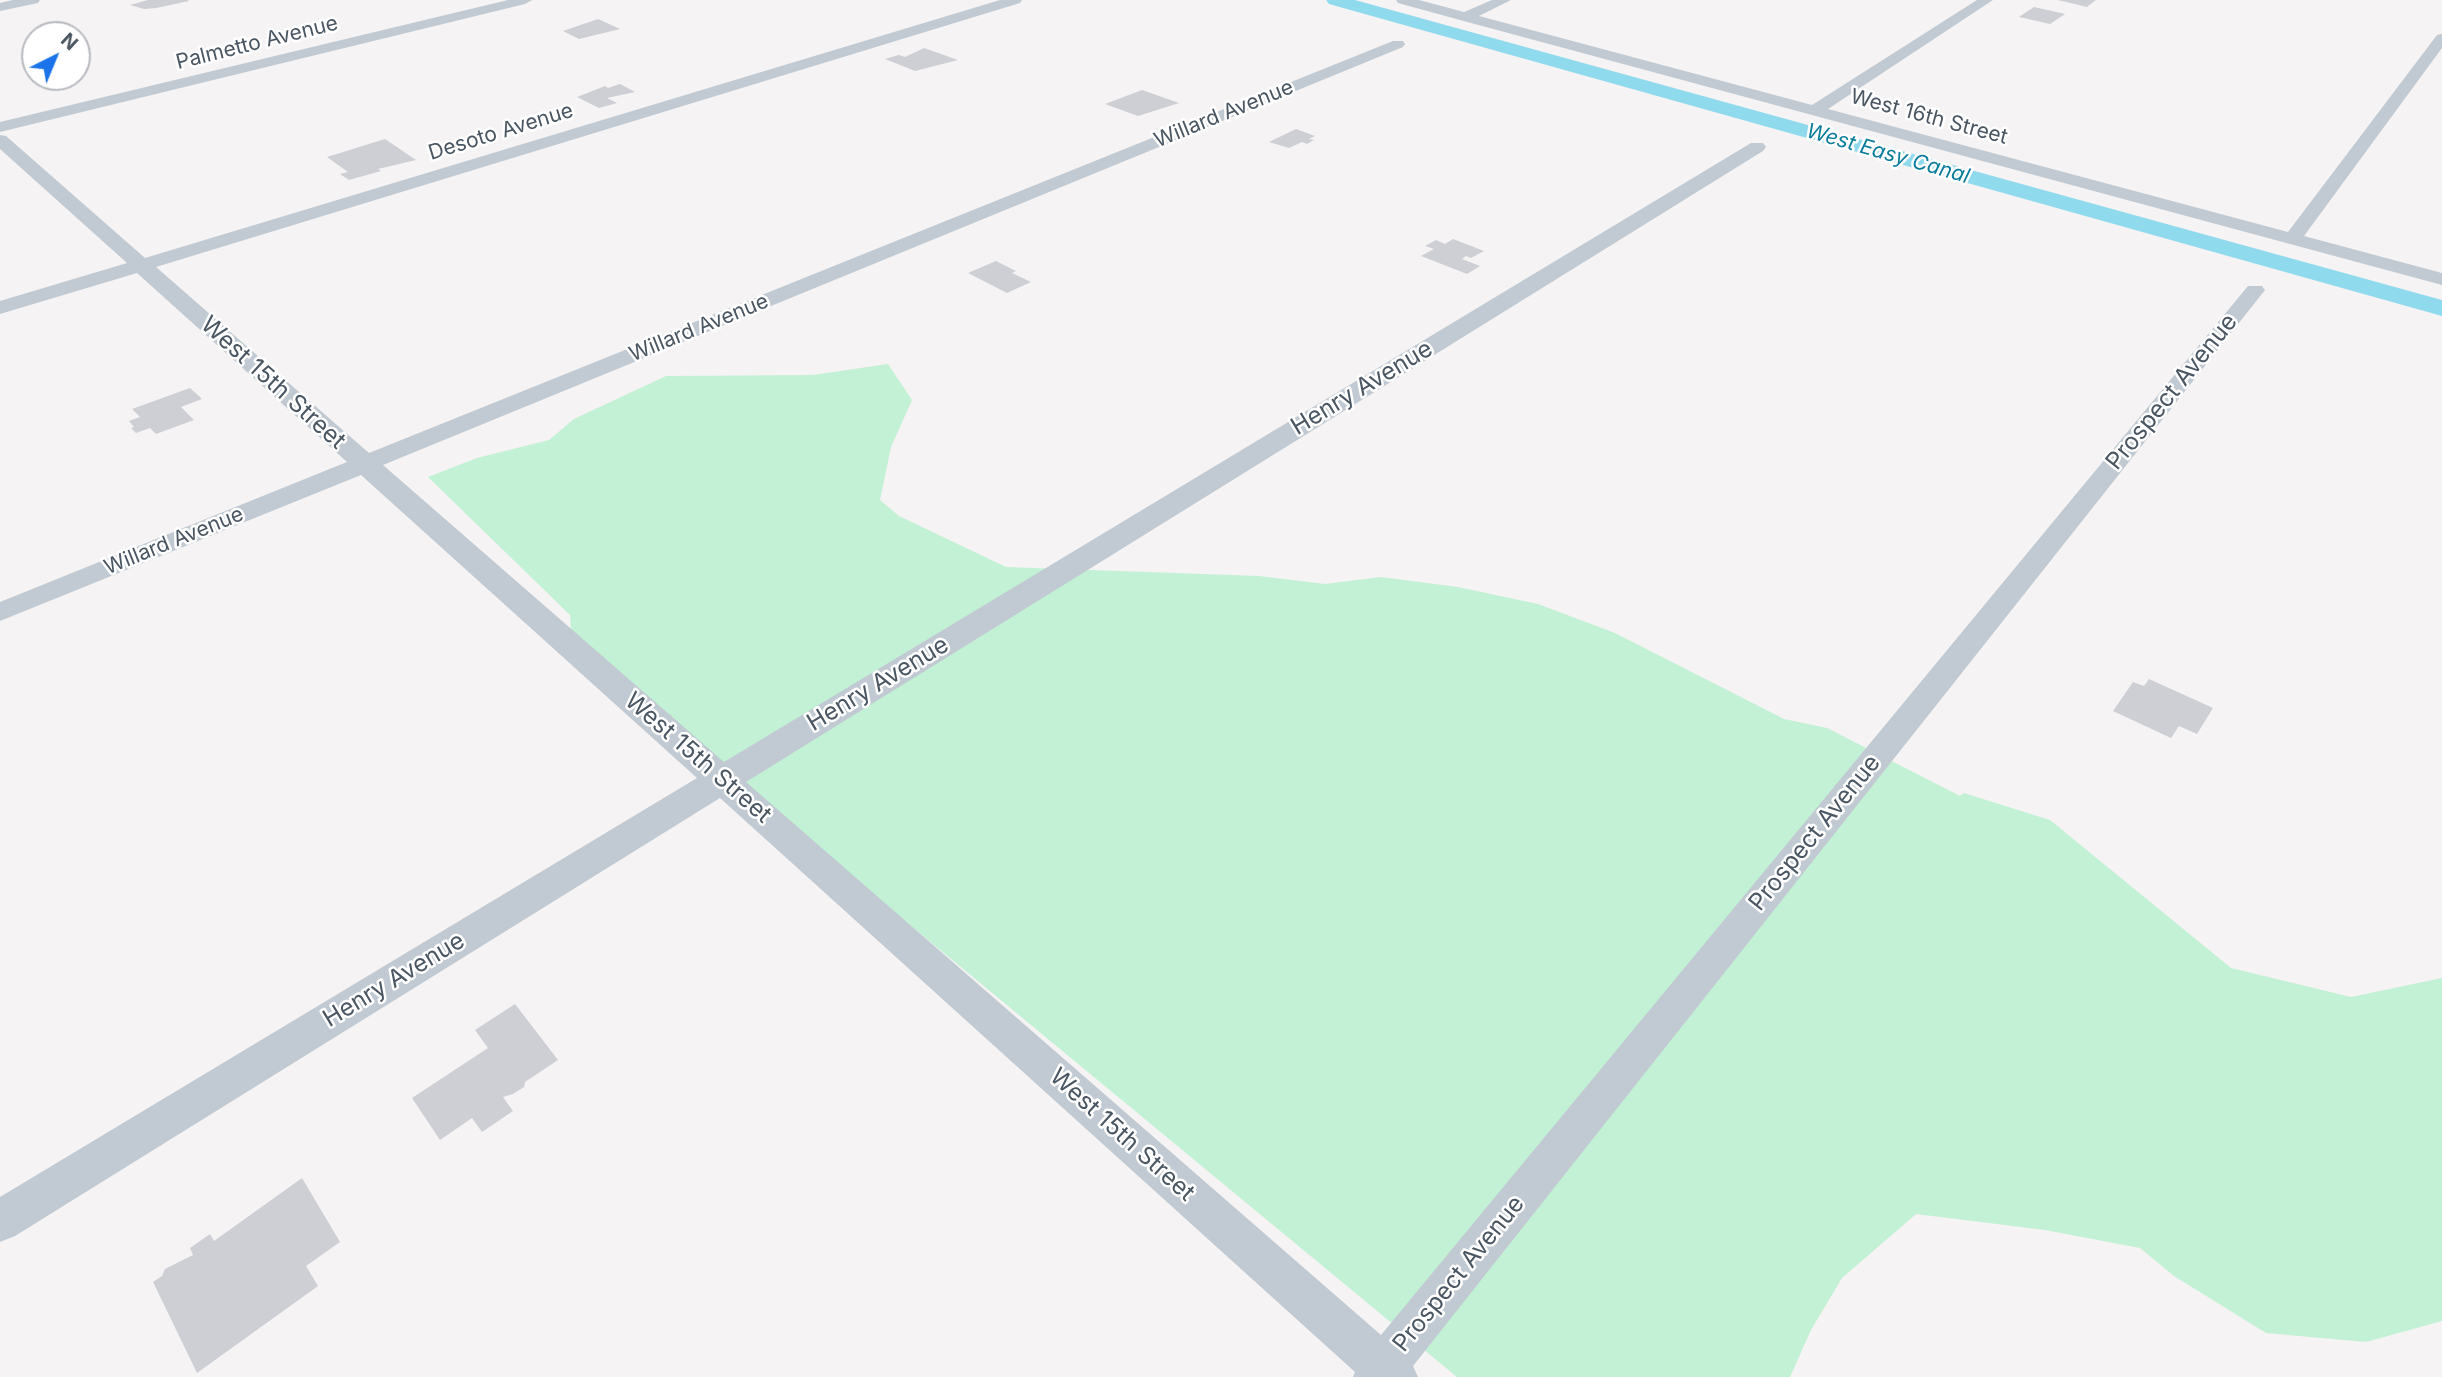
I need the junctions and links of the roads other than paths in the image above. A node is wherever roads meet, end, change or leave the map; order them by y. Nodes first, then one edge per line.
1 (33, 0) edge
2 (525, 0) edge
3 (1015, 0) edge
4 (1403, 0) edge
5 (1504, 0) edge
6 (1986, 0) edge
7 (0, 7) edge
8 (1465, 17) junction
9 (2442, 38) edge
10 (1398, 44) dead end
11 (1815, 110) junction
12 (0, 128) edge
13 (0, 140) edge
14 (1757, 147) dead end
15 (2292, 239) junction
16 (141, 266) junction
17 (2442, 279) edge
18 (2255, 290) dead end
19 (0, 309) edge
20 (364, 464) junction
21 (0, 612) edge
22 (722, 779) junction
23 (0, 1221) edge
24 (1385, 1374) edge

1 - 7 street
2 - 12 street, Palmetto Avenue
3 - 16 street, Desoto Avenue
4 - 8 street, West 16th Street
5 - 8 street
6 - 11 street
8 - 11 street, West 16th Street
9 - 15 street
10 - 20 street, Willard Avenue
11 - 15 street, West 16th Street
13 - 16 street, West 15th Street
14 - 22 street, Henry Avenue
15 - 17 street, West 16th Street
16 - 19 street, Desoto Avenue
16 - 20 street, West 15th Street
18 - 24 street, Prospect Avenue
20 - 21 street, Willard Avenue
20 - 22 street, West 15th Street
22 - 23 street, Henry Avenue
22 - 24 street, West 15th Street

